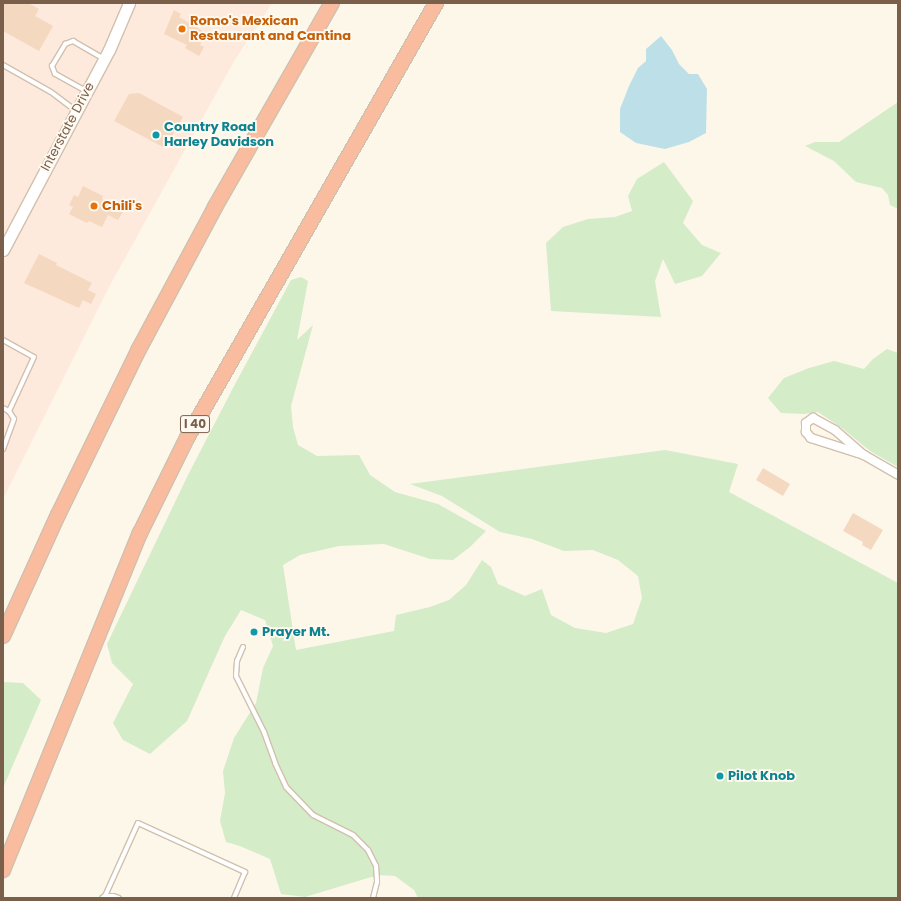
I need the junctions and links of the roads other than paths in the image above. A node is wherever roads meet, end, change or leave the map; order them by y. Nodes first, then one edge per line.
1 (129, 3) edge
2 (332, 3) edge
3 (436, 3) edge
4 (104, 58) junction
5 (3, 65) edge
6 (87, 92) junction
7 (76, 111) junction
8 (3, 250) edge
9 (3, 340) edge
10 (3, 408) edge
11 (9, 411) junction
12 (3, 449) edge
13 (864, 455) junction
14 (898, 475) edge
15 (3, 636) edge
16 (243, 647) dead end
17 (3, 870) edge
18 (104, 897) edge
19 (119, 898) edge
20 (234, 898) edge
21 (373, 898) edge

1 - 4 main road, Interstate Drive
2 - 15 highway
3 - 17 highway, I 40
4 - 6 main road, Interstate Drive
4 - 6 lane
5 - 7 lane
6 - 7 main road, Interstate Drive
7 - 8 main road, Interstate Drive
9 - 11 lane
10 - 11 lane
11 - 12 lane
13 - 13 street
13 - 14 street
16 - 21 lane
18 - 19 lane
18 - 20 lane

